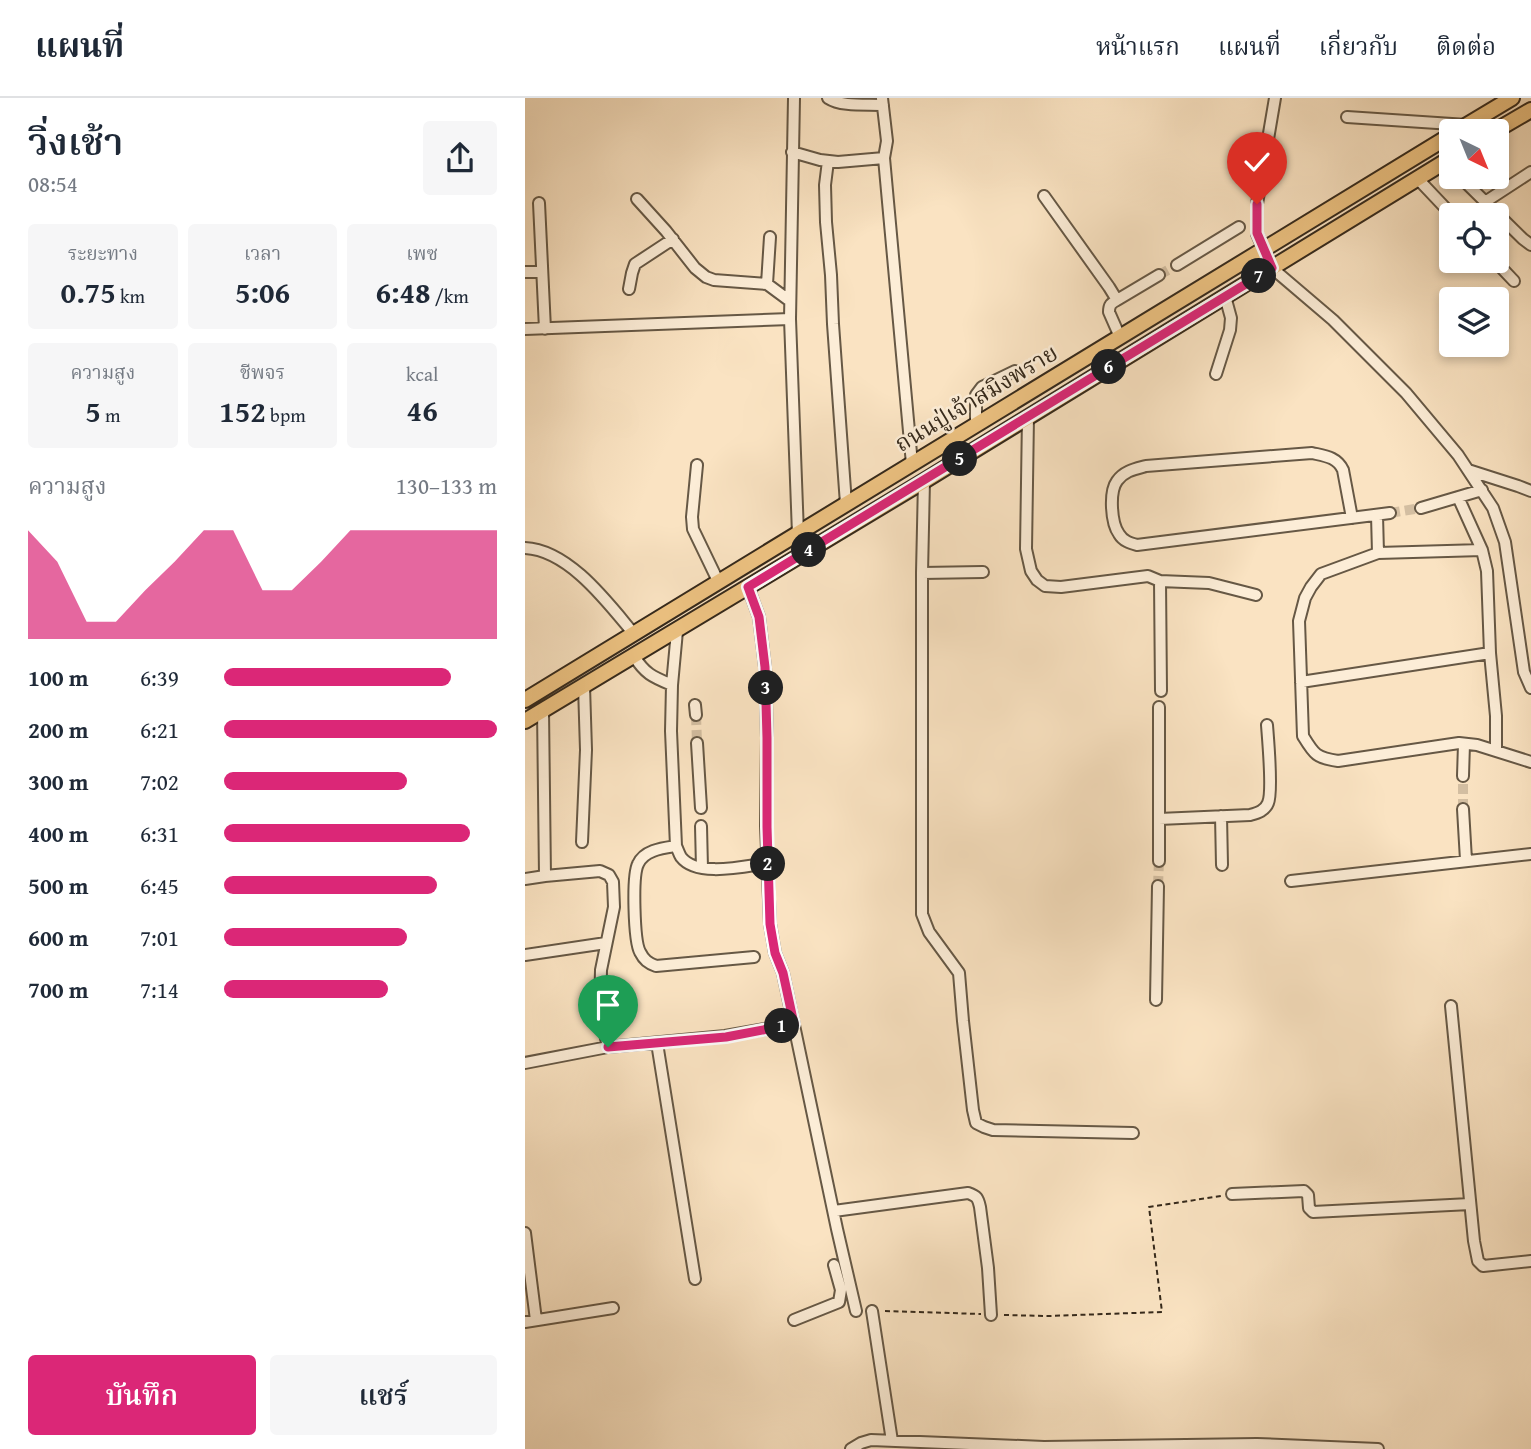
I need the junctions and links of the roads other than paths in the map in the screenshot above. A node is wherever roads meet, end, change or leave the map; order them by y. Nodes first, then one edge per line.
1 (794, 98) edge
2 (828, 98) edge
3 (1275, 98) edge
4 (1512, 98) edge
5 (882, 102) edge
6 (1531, 110) edge
7 (1347, 117) dead end
8 (1477, 119) edge
9 (1509, 123) edge
10 (1439, 126) edge
11 (1439, 142) edge
12 (792, 152) junction
13 (884, 158) junction
14 (828, 161) junction
15 (1439, 167) edge
16 (1531, 172) edge
17 (1417, 178) junction
18 (1472, 189) edge
19 (1044, 196) dead end
20 (637, 199) dead end
21 (1485, 202) junction
22 (539, 203) dead end
23 (1441, 203) edge
24 (1239, 227) dead end
25 (770, 237) dead end
26 (673, 239) junction
27 (1531, 245) edge
28 (1264, 250) junction
29 (1177, 265) tunnel mouth
30 (1272, 268) junction
31 (525, 272) edge
32 (542, 272) junction
33 (1506, 273) edge
34 (1159, 275) tunnel mouth
35 (1514, 281) dead end
36 (767, 284) junction
37 (629, 289) dead end
38 (1225, 296) junction
39 (1117, 300) junction
40 (790, 301) junction
41 (790, 318) junction
42 (545, 329) junction
43 (525, 330) edge
44 (1121, 337) junction
45 (1014, 371) dead end
46 (1216, 374) dead end
47 (1028, 416) junction
48 (977, 424) junction
49 (912, 464) junction
50 (697, 465) dead end
51 (1468, 470) junction
52 (924, 481) junction
53 (1482, 490) junction
54 (1531, 491) edge
55 (1458, 497) junction
56 (846, 505) junction
57 (1421, 508) tunnel mouth
58 (1390, 513) tunnel mouth
59 (1377, 515) junction
60 (1352, 518) junction
61 (798, 534) junction
62 (525, 548) edge
63 (1482, 550) junction
64 (1378, 553) junction
65 (739, 571) junction
66 (983, 572) dead end
67 (922, 573) junction
68 (1160, 582) junction
69 (719, 583) junction
70 (748, 587) junction
71 (1256, 595) dead end
72 (677, 631) junction
73 (634, 634) junction
74 (1490, 653) junction
75 (634, 656) junction
76 (569, 674) junction
77 (1301, 682) junction
78 (672, 685) junction
79 (582, 687) junction
80 (1531, 688) edge
81 (1161, 691) dead end
82 (525, 700) edge
83 (1160, 707) dead end
84 (543, 710) junction
85 (525, 721) edge
86 (1267, 725) dead end
87 (697, 743) tunnel mouth
88 (1464, 744) junction
89 (1496, 751) junction
90 (1531, 762) edge
91 (1463, 776) tunnel mouth
92 (701, 808) dead end
93 (1463, 809) tunnel mouth
94 (1221, 816) junction
95 (1159, 819) junction
96 (701, 826) dead end
97 (582, 842) dead end
98 (676, 846) junction
99 (1531, 854) edge
100 (1467, 860) junction
101 (1159, 861) tunnel mouth
102 (768, 863) junction
103 (1222, 865) dead end
104 (702, 868) junction
105 (545, 876) junction
106 (525, 878) edge
107 (1291, 881) dead end
108 (1157, 886) tunnel mouth
109 (606, 943) junction
110 (525, 955) edge
111 (754, 957) dead end
112 (1156, 1000) dead end
113 (1451, 1006) dead end
114 (794, 1024) junction
115 (657, 1043) junction
116 (608, 1047) junction
117 (525, 1063) edge
118 (1133, 1133) dead end
119 (1232, 1195) road end
120 (1471, 1204) junction
121 (834, 1211) junction
122 (525, 1233) edge
123 (526, 1247) edge
124 (1531, 1261) edge
125 (834, 1265) dead end
126 (528, 1276) edge
127 (695, 1279) dead end
128 (850, 1305) junction
129 (613, 1308) dead end
130 (872, 1311) road end
131 (991, 1315) road end
132 (794, 1320) dead end
133 (531, 1321) edge
134 (892, 1441) junction
135 (1044, 1448) edge
136 (851, 1449) edge
137 (1378, 1449) edge

1 - 12 street
2 - 5 street
3 - 28 street
4 - 8 main road
5 - 13 street
6 - 9 main road
7 - 10 street
11 - 28 main road, ถนนปู่เจ้าสมิงพราย
12 - 14 street
12 - 40 street
13 - 14 street
13 - 49 street
14 - 56 street
15 - 17 main road, ถนนปู่เจ้าสมิงพราย
16 - 21 street
17 - 23 street
17 - 30 main road, ถนนปู่เจ้าสมิงพราย
18 - 21 street
19 - 39 street
20 - 26 street
21 - 27 street
22 - 32 street
24 - 29 street
25 - 36 street
26 - 36 street
26 - 37 street
28 - 30 street
28 - 44 main road, ถนนปู่เจ้าสมิงพราย
30 - 38 main road, ถนนปู่เจ้าสมิงพราย
30 - 51 street
31 - 32 street
32 - 42 street
33 - 35 street
34 - 39 street
36 - 40 street
38 - 46 street
38 - 47 main road, ถนนปู่เจ้าสมิงพราย
39 - 44 street
40 - 41 street
41 - 42 street
41 - 61 street
42 - 43 street
44 - 48 main road, ถนนปู่เจ้าสมิงพราย
45 - 48 street
47 - 52 main road, ถนนปู่เจ้าสมิงพราย
47 - 68 street
48 - 49 main road, ถนนปู่เจ้าสมิงพราย
49 - 56 main road, ถนนปู่เจ้าสมิงพราย
50 - 69 street
51 - 53 street
51 - 54 street
52 - 67 street
52 - 70 main road, ถนนปู่เจ้าสมิงพราย
53 - 55 street
53 - 80 street
55 - 57 street
55 - 63 street
56 - 61 main road, ถนนปู่เจ้าสมิงพราย
58 - 59 street
59 - 60 street
59 - 64 street
60 - 60 street
61 - 65 main road, ถนนปู่เจ้าสมิงพราย
62 - 73 street
63 - 64 street
63 - 74 street
64 - 77 street
65 - 69 main road, ถนนปู่เจ้าสมิงพราย
65 - 70 main road
66 - 67 street
67 - 118 street
68 - 71 street
68 - 81 street
69 - 73 main road, ถนนปู่เจ้าสมิงพราย
70 - 72 main road, ถนนปู่เจ้าสมิงพราย
70 - 102 street
72 - 75 main road, ถนนปู่เจ้าสมิงพราย
72 - 78 street
73 - 76 main road, ถนนปู่เจ้าสมิงพราย
74 - 77 street
74 - 89 street
75 - 78 street
75 - 79 main road, ถนนปู่เจ้าสมิงพราย
76 - 79 main road
76 - 82 main road, ถนนปู่เจ้าสมิงพราย
77 - 88 street
78 - 98 street
79 - 84 main road, ถนนปู่เจ้าสมิงพราย
79 - 97 street
83 - 95 street
84 - 85 main road, ถนนปู่เจ้าสมิงพราย
84 - 105 street
86 - 94 street
87 - 92 street
88 - 89 street
88 - 91 street
89 - 90 street
93 - 100 street
94 - 95 street
94 - 103 street
95 - 101 street
96 - 104 street
98 - 104 street
98 - 111 street
99 - 100 street
100 - 107 street
102 - 104 street
102 - 114 street
105 - 106 street
105 - 109 street
108 - 112 street
109 - 110 street
109 - 116 street
113 - 120 street
114 - 115 street
114 - 121 street
115 - 116 street
115 - 127 street
116 - 117 street
119 - 120 street
120 - 124 street
121 - 128 street
121 - 131 street
122 - 123 street
123 - 126 street
125 - 128 street
126 - 133 street
128 - 132 street
129 - 133 street
130 - 134 street
134 - 135 street
134 - 136 street
135 - 137 street

